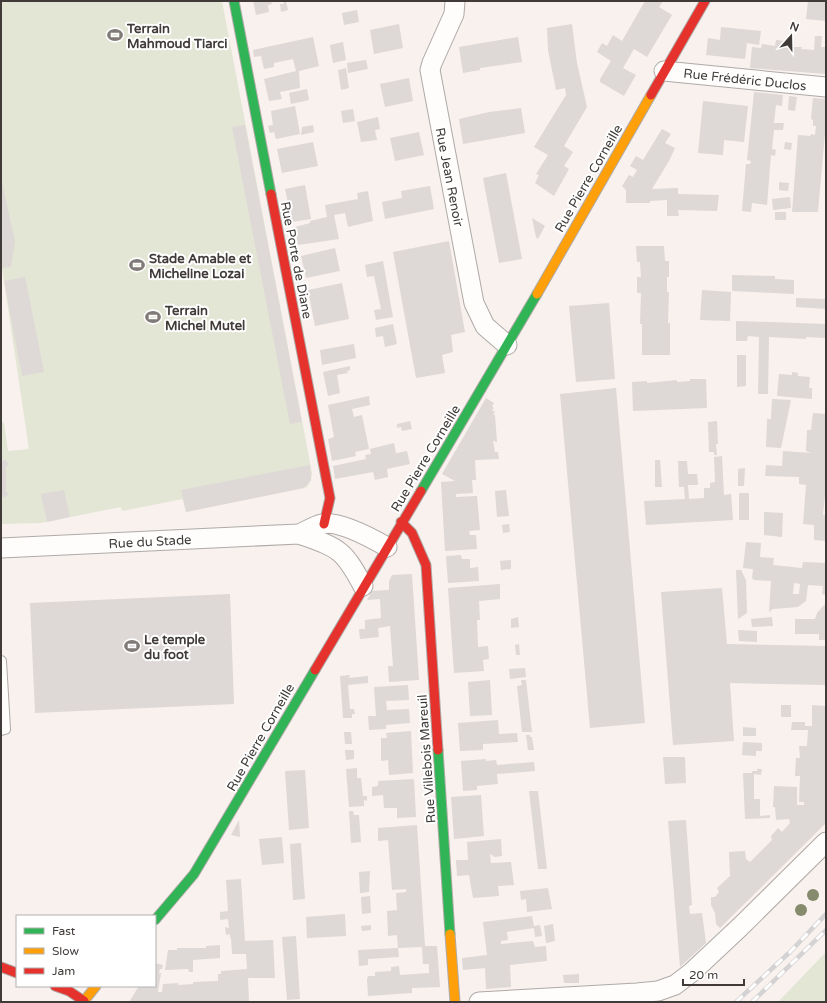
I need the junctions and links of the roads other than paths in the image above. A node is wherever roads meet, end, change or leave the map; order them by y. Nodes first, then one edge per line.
1 (234, 1) edge
2 (455, 1) edge
3 (705, 1) edge
4 (664, 71) junction
5 (826, 87) edge
6 (506, 345) junction
7 (401, 522) junction
8 (324, 524) junction
9 (299, 534) junction
10 (387, 547) junction
11 (1, 548) edge
12 (363, 586) junction
13 (1, 661) edge
14 (1, 730) edge
15 (826, 842) edge
16 (156, 919) edge
17 (1, 967) edge
18 (16, 973) edge
19 (58, 987) edge
20 (95, 987) edge
21 (85, 1002) edge
22 (455, 1002) edge
23 (479, 1002) edge

1 - 8 street, Rue Porte de Diane
2 - 6 street, Rue Jean Renoir
3 - 4 street, Rue Pierre Corneille
4 - 5 street, Rue Frédéric Duclos
4 - 6 street, Rue Pierre Corneille
6 - 7 street, Rue Pierre Corneille
7 - 10 street, Rue Pierre Corneille
7 - 22 street, Rue Villebois Mareuil
8 - 9 street, Rue du Stade
8 - 10 street
9 - 11 street, Rue du Stade
9 - 12 street, Rue du Stade
10 - 12 street, Rue Pierre Corneille
12 - 16 street, Rue Pierre Corneille
13 - 14 lane
15 - 23 street
17 - 18 street
19 - 21 street
20 - 21 street

